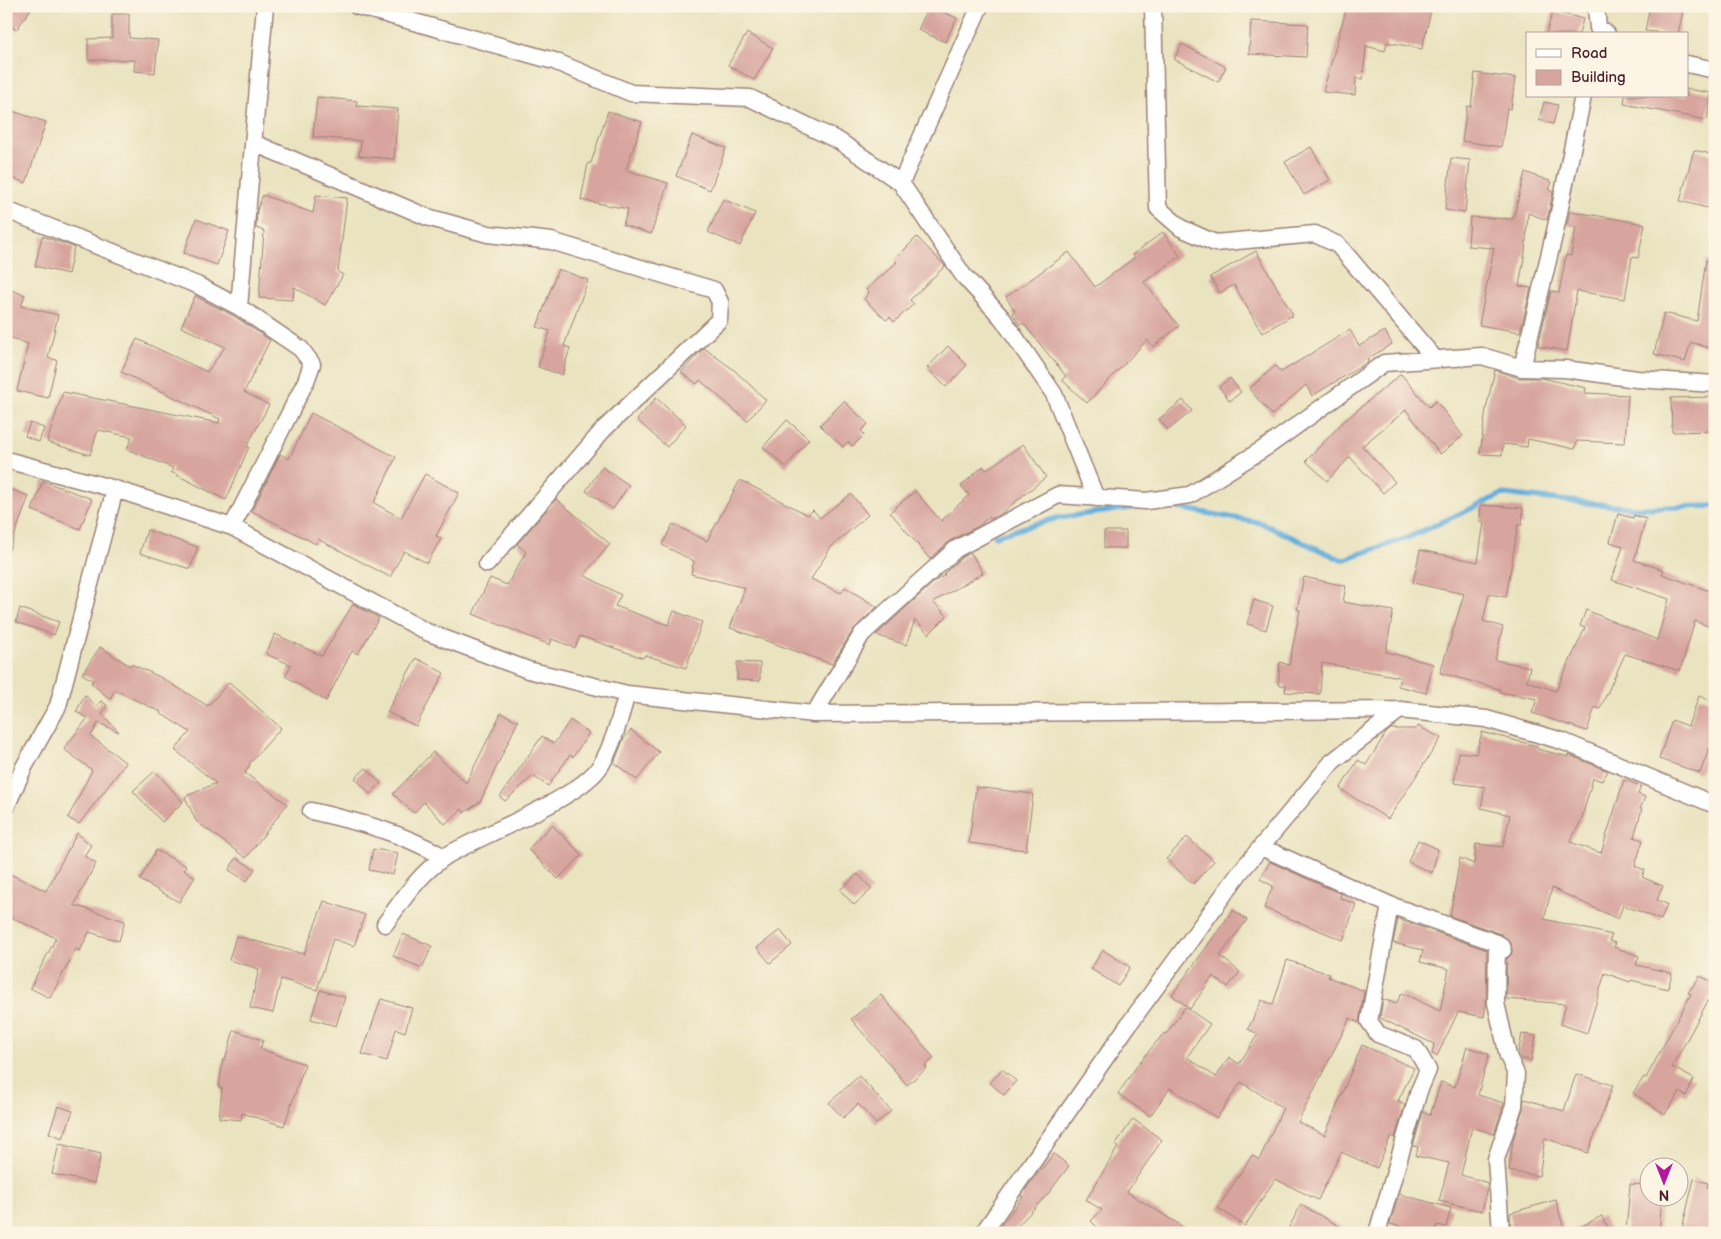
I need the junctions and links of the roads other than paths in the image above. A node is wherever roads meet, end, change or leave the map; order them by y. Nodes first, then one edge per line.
1 (265, 6) edge
2 (357, 6) edge
3 (980, 6) edge
4 (1153, 6) edge
5 (1596, 6) edge
6 (1600, 32) edge
7 (1688, 64) edge
8 (1715, 70) edge
9 (1583, 98) edge
10 (254, 143) junction
11 (901, 183) junction
12 (6, 210) edge
13 (239, 307) junction
14 (1435, 359) junction
15 (1522, 368) junction
16 (1715, 384) edge
17 (6, 460) edge
18 (115, 489) junction
19 (1096, 498) junction
20 (232, 527) junction
21 (487, 564) dead end
22 (627, 694) junction
23 (1400, 710) junction
24 (814, 714) junction
25 (1715, 805) edge
26 (6, 807) edge
27 (311, 811) dead end
28 (1261, 847) junction
29 (444, 857) junction
30 (1390, 905) junction
31 (385, 924) dead end
32 (1497, 943) junction
33 (1506, 958) dead end
34 (983, 1233) edge
35 (1377, 1233) edge
36 (1501, 1233) edge

1 - 10 street
2 - 11 street
3 - 11 street
4 - 14 street
5 - 6 street
7 - 8 street
9 - 15 street
10 - 13 street
10 - 21 street
11 - 19 street
12 - 13 street
13 - 20 street
14 - 15 street
14 - 19 street
15 - 16 street
17 - 18 street
18 - 20 street
18 - 26 street
19 - 24 street
20 - 22 street
22 - 24 street
22 - 29 street
23 - 24 street
23 - 25 street
23 - 28 street
27 - 29 street
28 - 30 street
28 - 34 street
29 - 31 street
30 - 32 street
30 - 35 street
32 - 33 street
32 - 36 street

